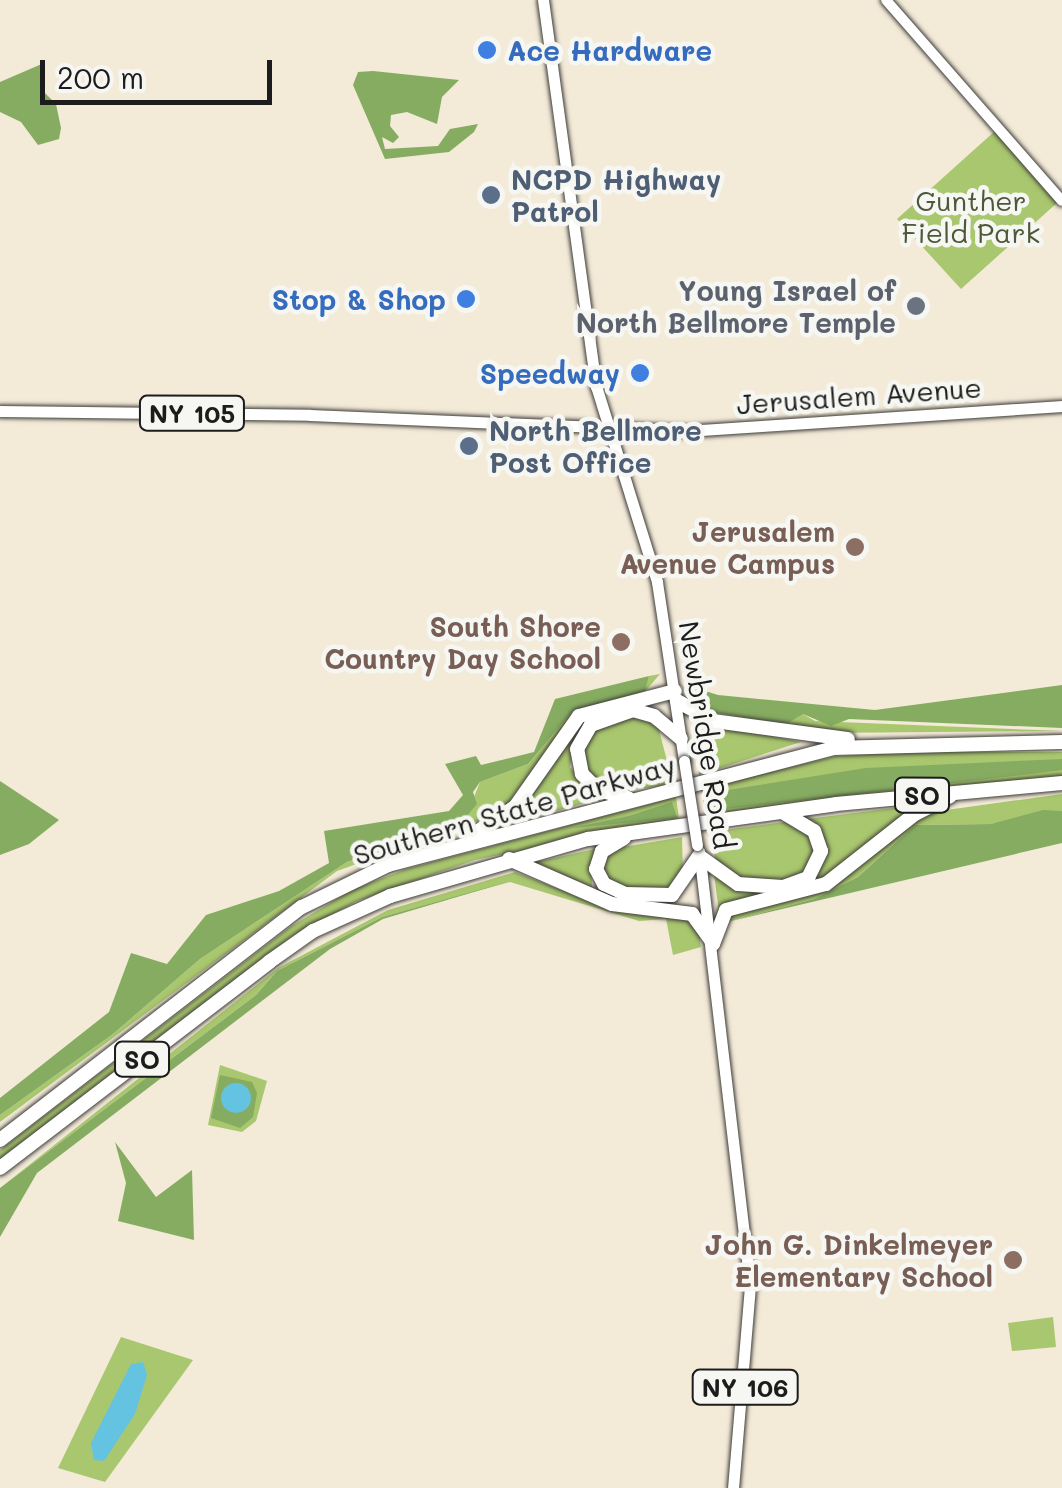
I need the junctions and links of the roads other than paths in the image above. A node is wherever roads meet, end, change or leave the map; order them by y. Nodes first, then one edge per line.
1 (543, 0) edge
2 (886, 0) edge
3 (1062, 201) edge
4 (1062, 406) edge
5 (0, 411) edge
6 (610, 428) junction
7 (676, 696) junction
8 (681, 739) junction
9 (923, 742) junction
10 (1062, 742) edge
11 (1062, 783) edge
12 (954, 794) junction
13 (638, 798) junction
14 (782, 812) junction
15 (633, 833) junction
16 (446, 848) junction
17 (698, 850) junction
18 (509, 859) junction
19 (713, 944) junction
20 (34, 1114) junction
21 (0, 1132) edge
22 (0, 1140) edge
23 (0, 1168) edge
24 (732, 1488) edge

1 - 6 main road, Newbridge Road
2 - 3 main road
4 - 6 main road, Jerusalem Avenue
5 - 6 main road, Jerusalem Avenue / NY 105
6 - 7 main road, Newbridge Road / NY 106
7 - 8 main road, Newbridge Road / NY 106
7 - 9 highway
7 - 16 highway
8 - 13 highway
8 - 17 main road, Newbridge Road / NY 106, bridge
9 - 10 highway, Southern State Parkway / SO
9 - 13 highway, Southern State Parkway / SO
11 - 12 highway, Southern State Parkway / SO
12 - 14 highway, Southern State Parkway / SO
12 - 19 highway
13 - 16 highway, Southern State Parkway / SO
14 - 15 highway, Southern State Parkway / SO
14 - 17 highway
15 - 17 highway
15 - 18 highway, Southern State Parkway / SO
16 - 20 highway, Southern State Parkway / SO
17 - 19 main road, Newbridge Road / NY 106
18 - 19 highway
18 - 23 highway, Southern State Parkway / SO
19 - 24 main road, Newbridge Road / NY 106
20 - 21 highway
20 - 22 highway, Southern State Parkway / SO

